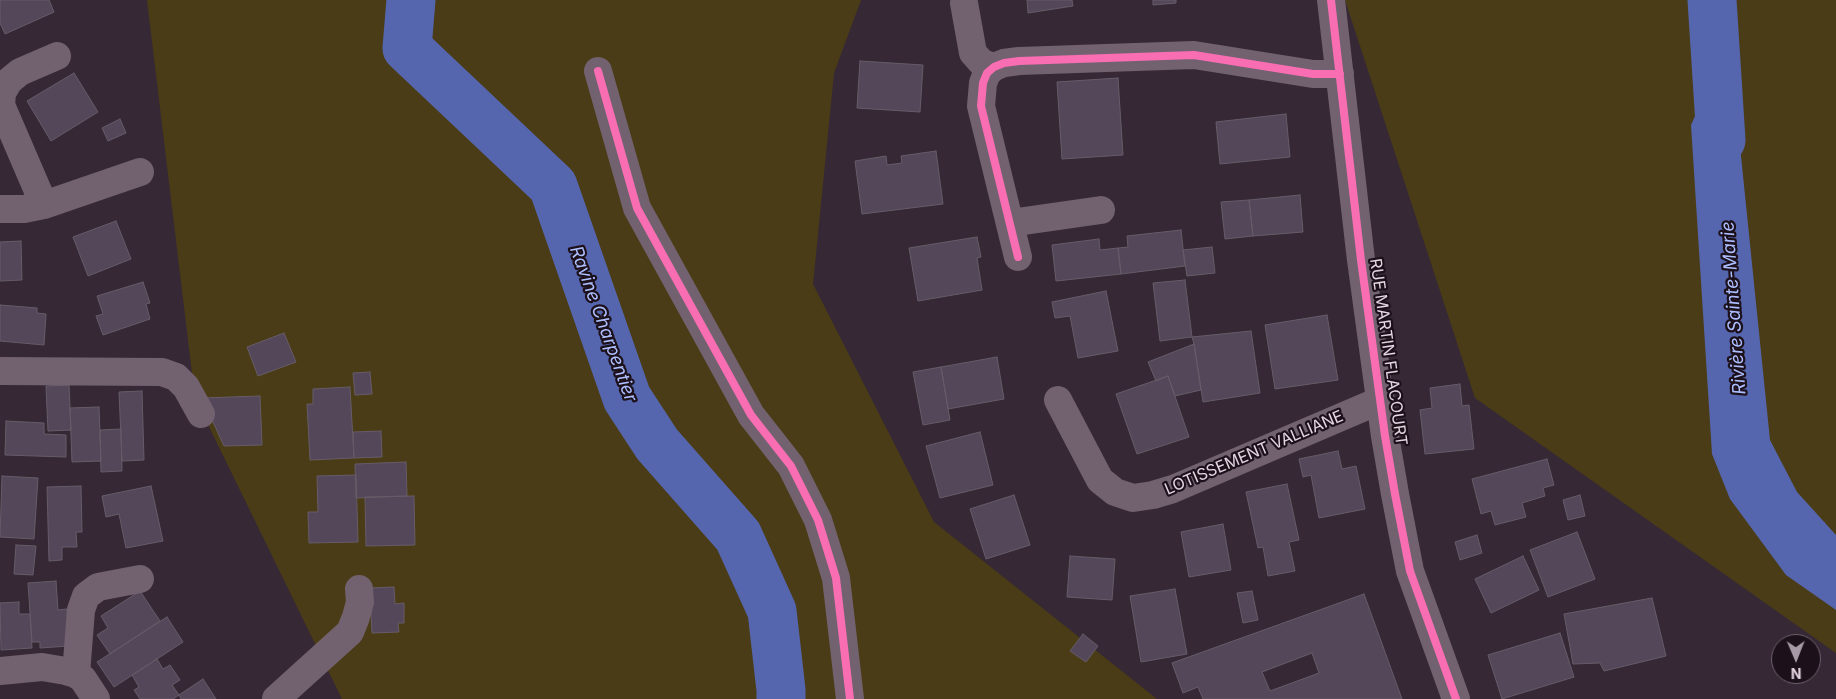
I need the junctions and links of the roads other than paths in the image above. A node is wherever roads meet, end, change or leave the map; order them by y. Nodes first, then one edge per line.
1 (1331, 0) edge
2 (964, 3) dead end
3 (57, 56) dead end
4 (994, 67) junction
5 (598, 71) dead end
6 (1340, 74) junction
7 (140, 172) dead end
8 (44, 205) junction
9 (0, 209) edge
10 (1101, 210) dead end
11 (1010, 223) junction
12 (1018, 257) dead end
13 (0, 371) edge
14 (1058, 400) dead end
15 (1381, 400) junction
16 (201, 414) dead end
17 (140, 578) dead end
18 (359, 589) dead end
19 (0, 671) edge
20 (76, 674) junction
21 (96, 699) edge
22 (276, 699) edge
23 (850, 699) edge
24 (1456, 699) edge

1 - 6 street, RUE MARTIN FLACOURT
2 - 4 street
3 - 8 street
4 - 6 street
4 - 11 street
5 - 23 street
6 - 15 street, RUE MARTIN FLACOURT
7 - 8 street
8 - 9 street
10 - 11 street
11 - 12 street
13 - 16 street
14 - 15 street, LOTISSEMENT VALLIANE
15 - 24 street, RUE MARTIN FLACOURT
17 - 20 street
18 - 22 street
19 - 20 street
20 - 21 street

